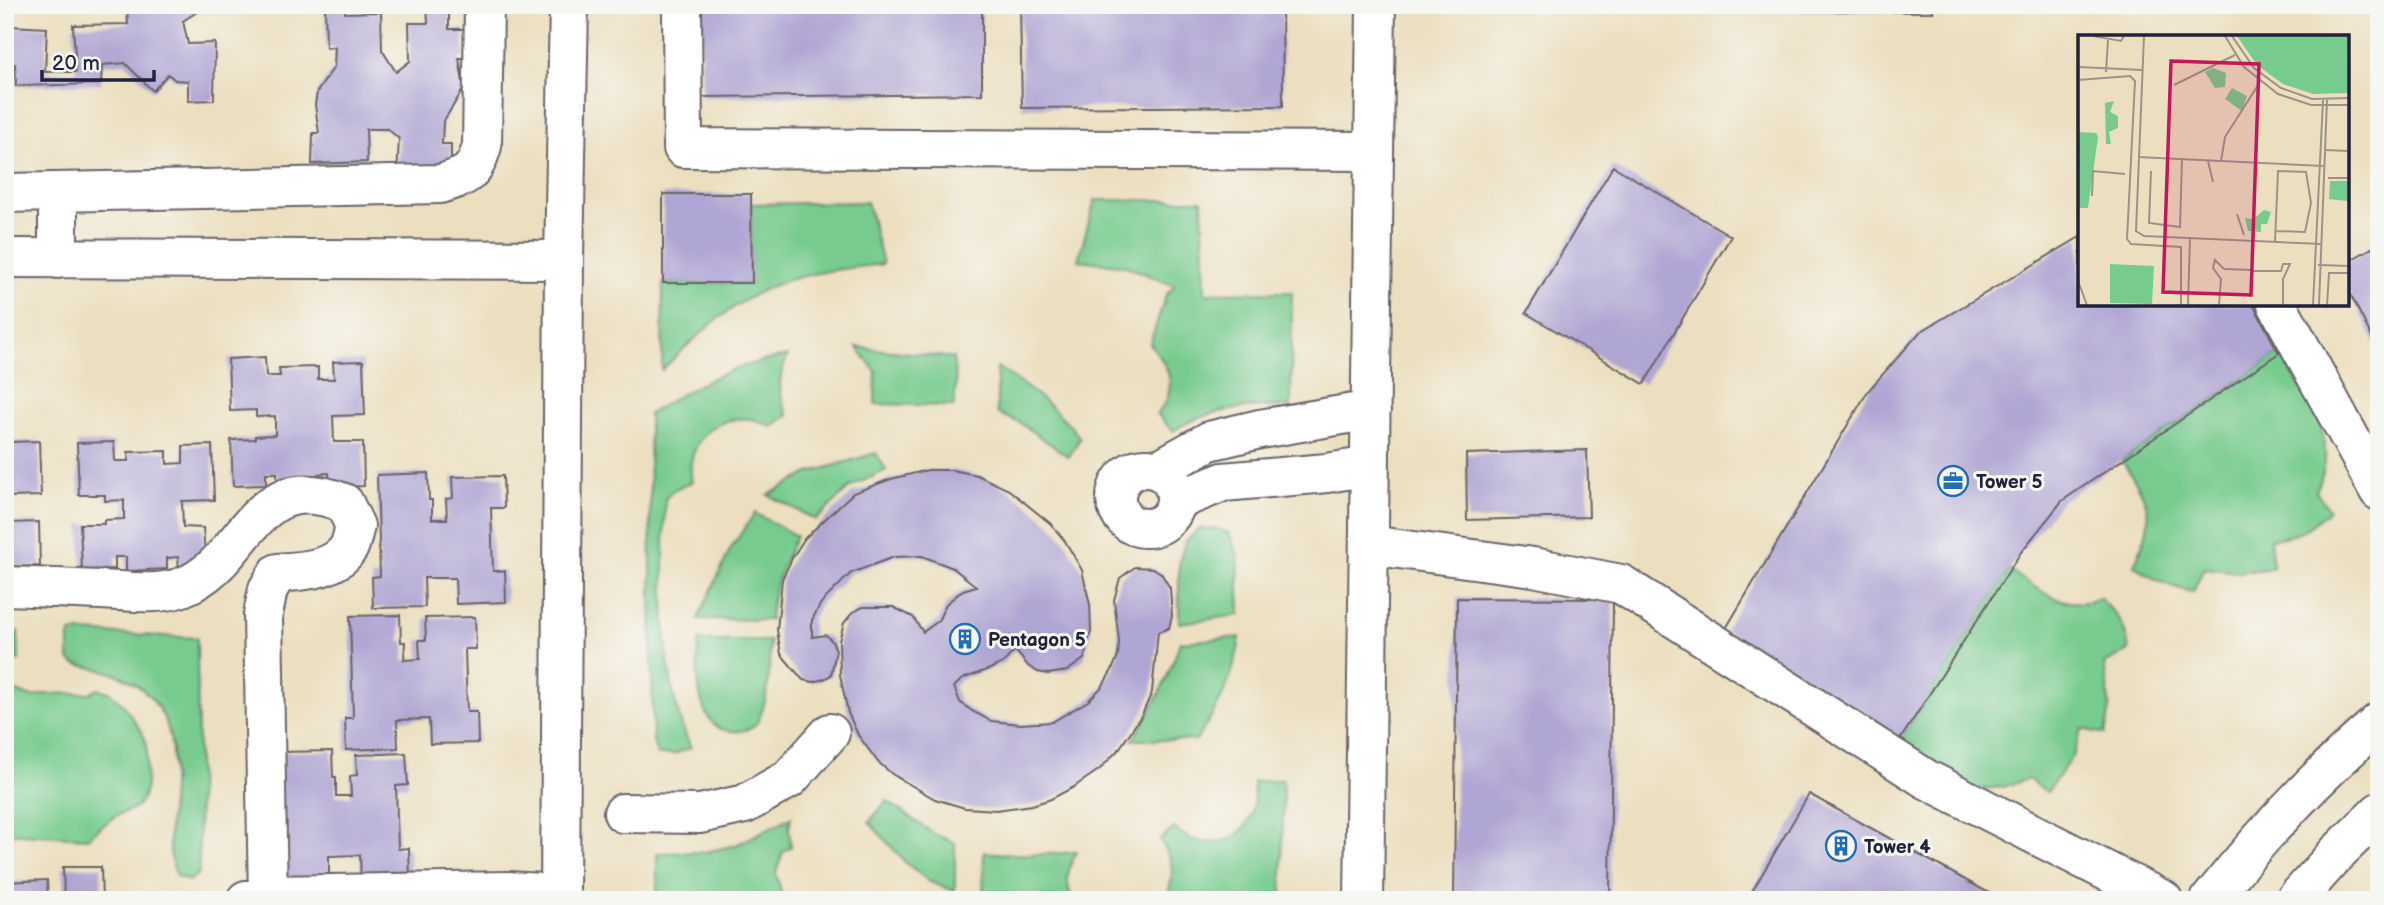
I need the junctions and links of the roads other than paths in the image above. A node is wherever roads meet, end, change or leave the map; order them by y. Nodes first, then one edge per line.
1 (484, 5) edge
2 (569, 5) edge
3 (681, 5) edge
4 (1376, 5) edge
5 (1374, 151) junction
6 (5, 192) edge
7 (58, 193) junction
8 (5, 258) edge
9 (58, 259) junction
10 (564, 260) junction
11 (2278, 306) edge
12 (1371, 410) junction
13 (1370, 466) junction
14 (2379, 491) edge
15 (1369, 545) junction
16 (5, 586) edge
17 (2379, 722) edge
18 (830, 733) dead end
19 (2379, 812) edge
20 (623, 813) dead end
21 (560, 897) edge
22 (261, 898) edge
23 (1364, 900) edge
24 (2163, 900) edge
25 (2210, 900) edge
26 (2295, 900) edge

1 - 7 street
2 - 10 street
3 - 5 street
4 - 5 street
5 - 12 street
6 - 7 street
7 - 9 street
8 - 9 street
9 - 10 street
10 - 21 street
11 - 14 street
12 - 13 street
12 - 13 street
13 - 15 street
15 - 23 street
15 - 24 street
16 - 22 street
17 - 25 street
18 - 20 street
19 - 26 street
21 - 22 street

